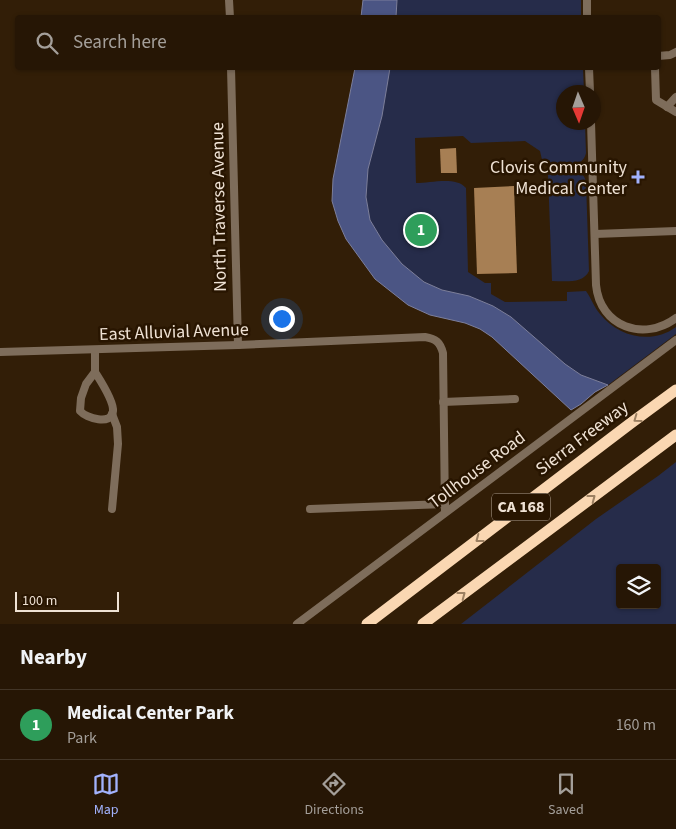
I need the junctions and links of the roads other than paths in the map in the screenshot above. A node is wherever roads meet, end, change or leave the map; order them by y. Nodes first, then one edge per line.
1 (229, 0) edge
2 (586, 0) edge
3 (230, 15) edge
4 (587, 15) edge
5 (676, 52) edge
6 (661, 56) edge
7 (231, 70) edge
8 (589, 70) edge
9 (655, 70) edge
10 (590, 85) edge
11 (676, 97) edge
12 (667, 107) junction
13 (676, 112) edge
14 (591, 130) edge
15 (676, 231) edge
16 (595, 234) junction
17 (676, 318) edge
18 (676, 340) edge
19 (238, 345) junction
20 (94, 350) junction
21 (0, 352) edge
22 (95, 372) junction
23 (676, 390) edge
24 (515, 399) dead end
25 (443, 402) junction
26 (112, 414) junction
27 (676, 437) edge
28 (445, 508) junction
29 (112, 509) dead end
30 (310, 509) dead end
31 (297, 624) edge
32 (367, 624) edge
33 (423, 624) edge

1 - 3 street
2 - 4 street
5 - 6 street
7 - 19 street, North Traverse Avenue
8 - 10 street
9 - 12 street
11 - 12 street
12 - 13 street
14 - 16 street
15 - 16 street
16 - 17 street
18 - 28 street, Tollhouse Road
19 - 20 street, East Alluvial Avenue
19 - 25 street, East Alluvial Avenue
20 - 21 street, East Alluvial Avenue
20 - 22 street
22 - 26 street
22 - 26 street
23 -> 32 highway, Sierra Freeway / CA 168
24 - 25 street
25 - 28 street
26 - 29 street
33 -> 27 highway, CA 168
28 - 30 street
28 - 31 street, Tollhouse Road

